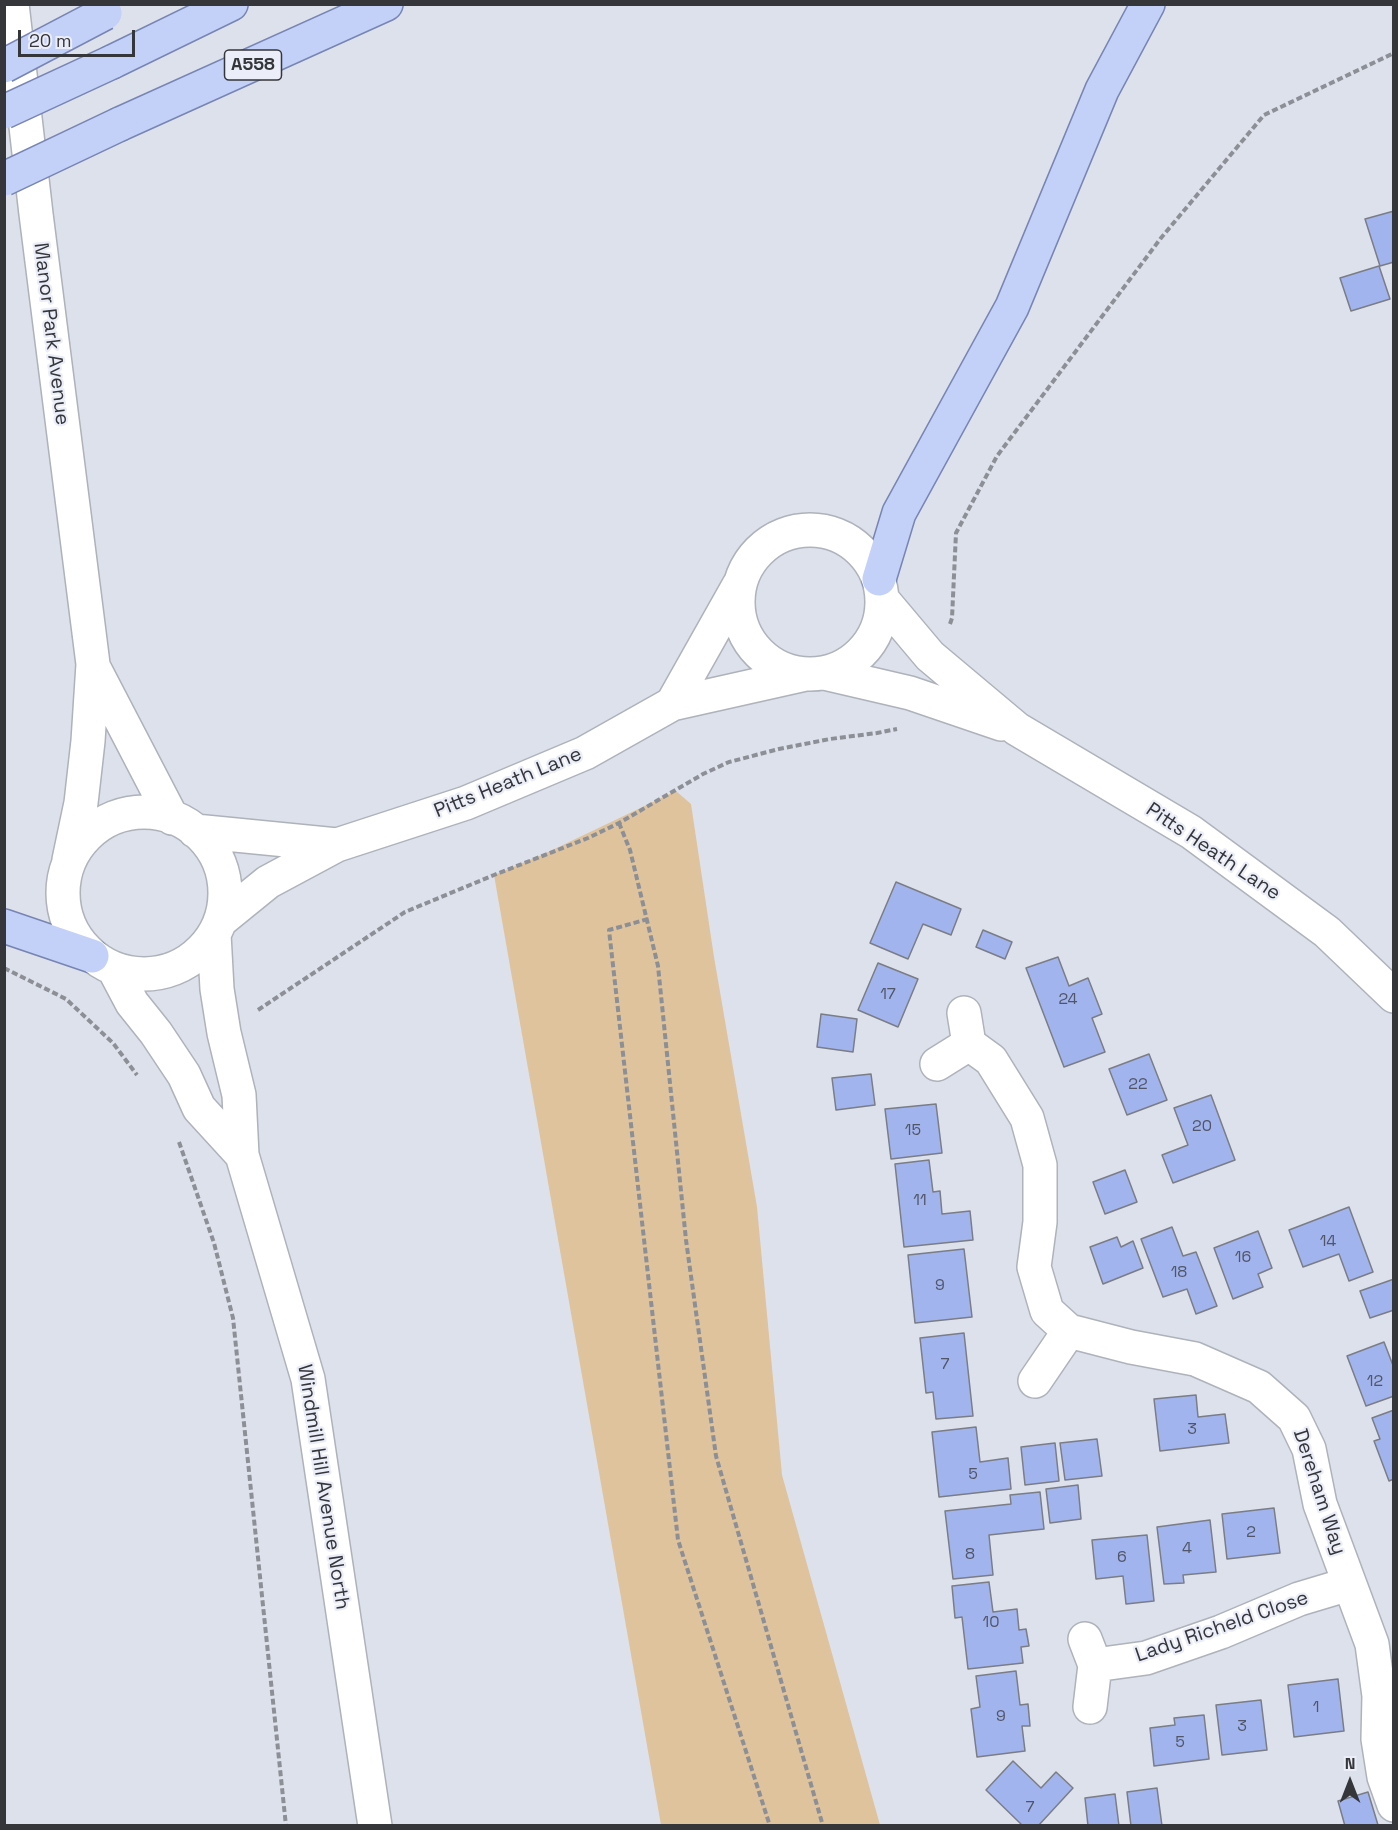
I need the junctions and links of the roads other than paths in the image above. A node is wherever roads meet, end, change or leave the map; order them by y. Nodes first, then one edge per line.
1 (12, 4) edge
2 (231, 4) edge
3 (386, 4) edge
4 (1148, 4) edge
5 (112, 9) edge
6 (4, 66) edge
7 (4, 112) edge
8 (4, 179) edge
9 (740, 583) junction
10 (881, 589) junction
11 (93, 664) junction
12 (815, 673) junction
13 (672, 704) junction
14 (1017, 729) junction
15 (184, 824) junction
16 (337, 845) junction
17 (69, 860) junction
18 (4, 926) edge
19 (217, 928) junction
20 (103, 963) junction
21 (1394, 996) edge
22 (937, 1064) dead end
23 (242, 1155) junction
24 (1070, 1331) junction
25 (1035, 1381) dead end
26 (1349, 1584) junction
27 (1090, 1707) dead end
28 (1394, 1805) edge
29 (375, 1826) edge

1 - 11 street, Manor Park Avenue
2 - 7 main road, bridge
3 - 8 main road, A558, bridge
4 - 10 main road
5 - 6 main road, bridge
9 - 10 street
9 - 12 street
9 - 13 street
10 - 12 street
10 - 14 street, Pitts Heath Lane
11 - 15 street, Manor Park Avenue
11 - 17 street, Manor Park Avenue
12 - 13 street, Pitts Heath Lane
12 - 14 street, Pitts Heath Lane
13 - 16 street, Pitts Heath Lane
14 - 21 street, Pitts Heath Lane
15 - 16 street, Pitts Heath Lane
15 - 17 street
15 - 19 street
16 - 19 street, Pitts Heath Lane
17 - 20 street
18 - 20 main road
19 - 20 street
19 - 23 street, Windmill Hill Avenue North
20 - 23 street, Windmill Hill Avenue North
22 - 24 street, Dereham Way
23 - 29 street, Windmill Hill Avenue North
24 - 25 street
24 - 26 street, Dereham Way
26 - 27 street, Lady Richeld Close
26 - 28 street, Dereham Way

